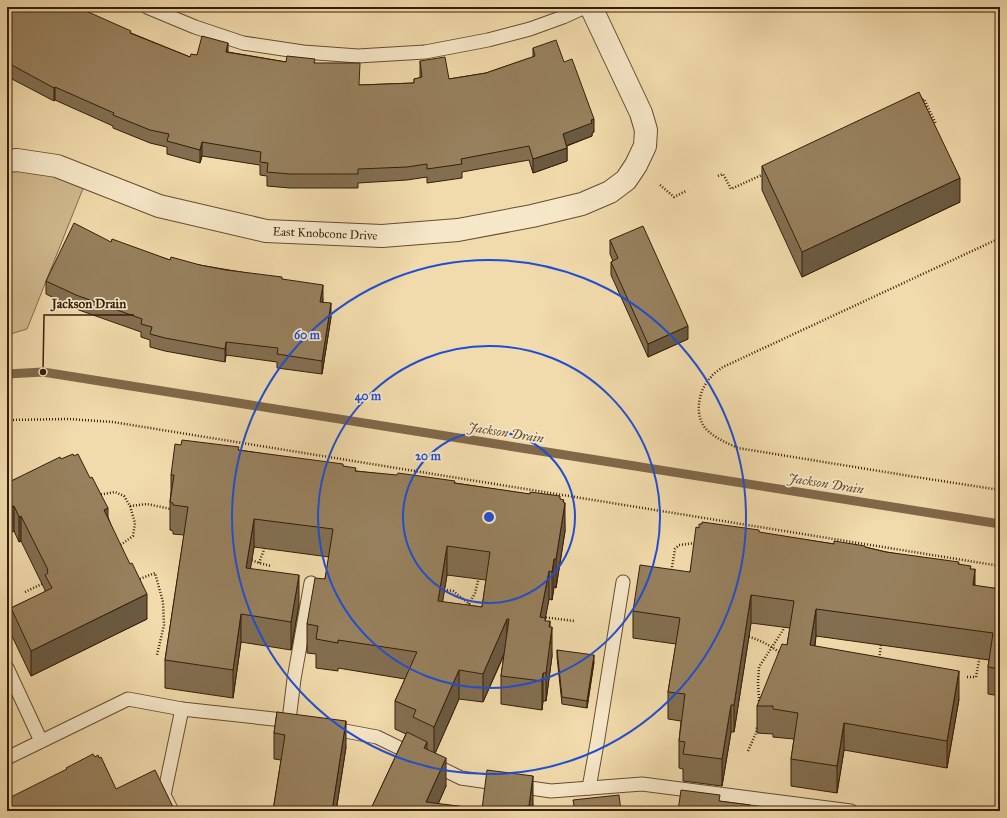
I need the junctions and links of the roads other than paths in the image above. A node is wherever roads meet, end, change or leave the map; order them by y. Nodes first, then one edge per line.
1 (147, 7) edge
2 (585, 7) edge
3 (591, 7) edge
4 (7, 161) edge
5 (623, 582) dead end
6 (311, 583) dead end
7 (7, 668) edge
8 (182, 709) junction
9 (289, 720) junction
10 (303, 723) edge
11 (318, 726) edge
12 (41, 741) junction
13 (7, 758) edge
14 (588, 788) junction
15 (172, 811) edge
16 (851, 811) edge

1 - 2 lane
3 - 4 street, East Knobcone Drive
5 - 14 lane
6 - 9 lane
7 - 12 lane
8 - 9 lane
8 - 12 lane
8 - 15 lane
9 - 10 lane
11 - 14 lane
12 - 13 lane
14 - 16 lane

